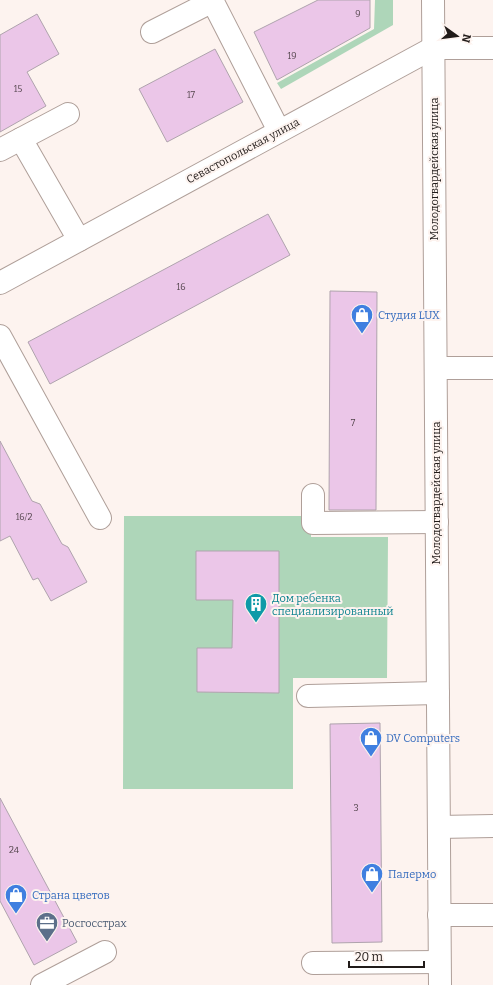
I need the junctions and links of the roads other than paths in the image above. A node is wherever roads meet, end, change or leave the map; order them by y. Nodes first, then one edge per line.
1 (213, 0) edge
2 (433, 0) edge
3 (152, 32) dead end
4 (434, 48) junction
5 (493, 48) edge
6 (68, 114) dead end
7 (279, 131) junction
8 (21, 139) junction
9 (0, 150) edge
10 (79, 240) junction
11 (0, 283) edge
12 (0, 336) edge
13 (436, 368) junction
14 (493, 368) edge
15 (313, 496) dead end
16 (100, 518) dead end
17 (437, 522) junction
18 (438, 693) junction
19 (308, 696) dead end
20 (493, 826) edge
21 (439, 827) junction
22 (439, 915) junction
23 (493, 915) edge
24 (105, 952) dead end
25 (439, 962) junction
26 (313, 963) dead end
27 (42, 985) edge
28 (440, 985) edge

1 - 3 street
1 - 7 street
2 - 4 street, Молодогвардейская улица
4 - 5 street, Севастопольская улица
4 - 7 street, Севастопольская улица
4 - 13 street, Молодогвардейская улица
6 - 8 street
7 - 10 street, Севастопольская улица
8 - 9 street
8 - 10 street
10 - 11 street, Севастопольская улица
12 - 16 street
13 - 14 street
13 - 17 street, Молодогвардейская улица
15 - 17 street
17 - 18 street, Молодогвардейская улица
18 - 19 street
18 - 21 street, Молодогвардейская улица
20 - 21 street
21 - 22 street, Молодогвардейская улица
22 - 23 street
22 - 25 street, Молодогвардейская улица
24 - 27 street
25 - 26 street
25 - 28 street, Молодогвардейская улица

